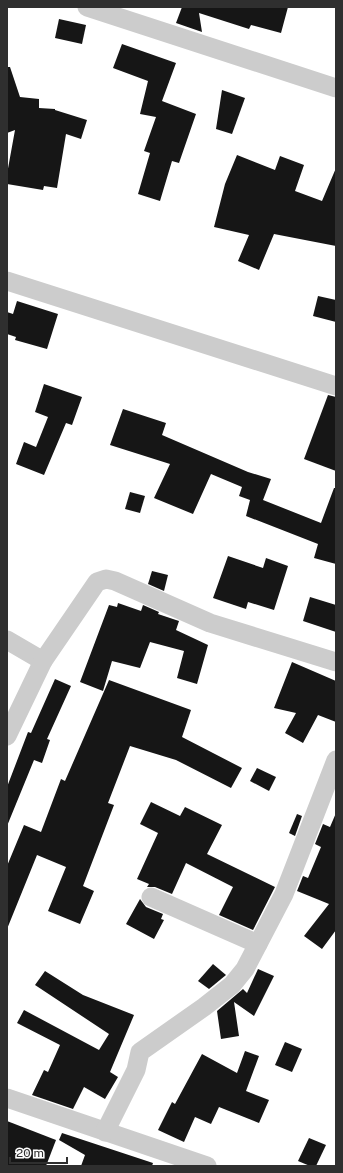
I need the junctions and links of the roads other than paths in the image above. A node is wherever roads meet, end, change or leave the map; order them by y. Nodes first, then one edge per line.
1 (87, 7) edge
2 (336, 88) edge
3 (7, 282) edge
4 (336, 386) edge
5 (7, 640) edge
6 (43, 661) junction
7 (336, 662) edge
8 (7, 736) edge
9 (336, 760) edge
10 (151, 897) dead end
11 (258, 944) junction
12 (7, 1098) edge
13 (105, 1132) junction
14 (207, 1166) edge

1 - 2 street
3 - 4 street
5 - 6 street
6 - 7 street
6 - 8 street
9 - 11 street
10 - 11 street
11 - 13 street
12 - 13 street
13 - 14 street

